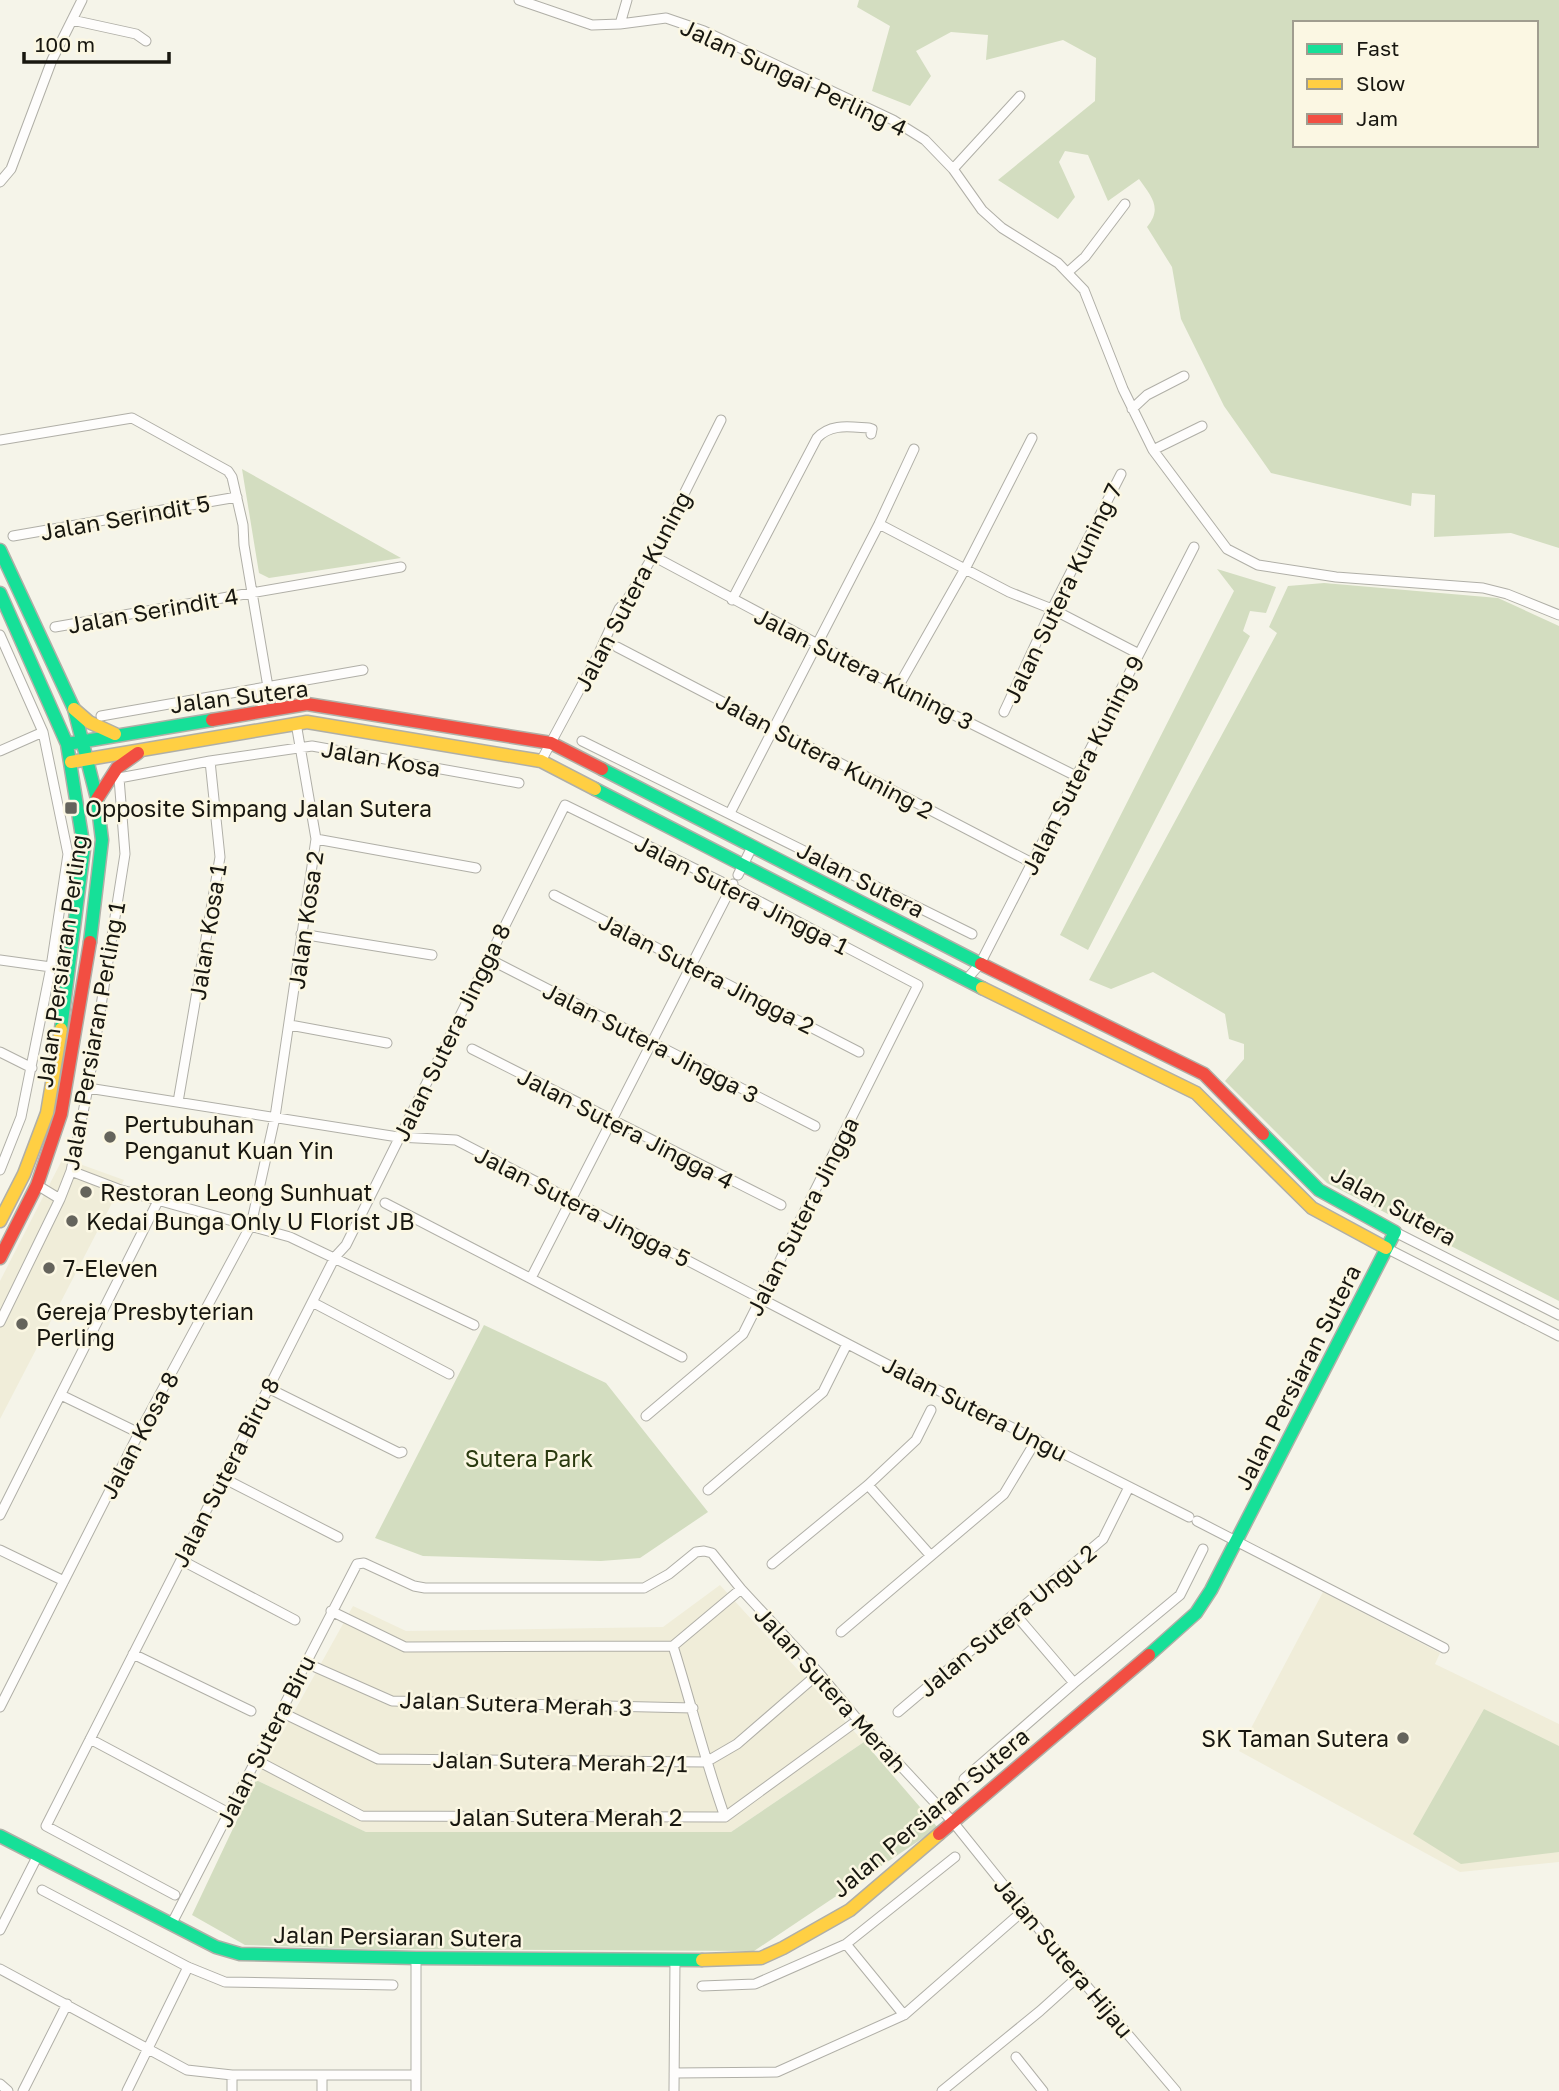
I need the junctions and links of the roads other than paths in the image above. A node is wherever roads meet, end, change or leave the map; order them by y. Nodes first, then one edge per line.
1 (82, 0) edge
2 (519, 0) edge
3 (627, 0) edge
4 (72, 20) junction
5 (620, 24) junction
6 (146, 41) dead end
7 (1020, 96) dead end
8 (953, 169) junction
9 (0, 181) edge
10 (1125, 205) dead end
11 (1068, 272) junction
12 (1184, 376) dead end
13 (1132, 409) junction
14 (721, 420) dead end
15 (1202, 426) dead end
16 (872, 434) dead end
17 (1032, 438) dead end
18 (0, 440) edge
19 (914, 449) dead end
20 (1153, 450) junction
21 (1121, 474) dead end
22 (237, 497) junction
23 (879, 524) junction
24 (13, 536) dead end
25 (1194, 547) dead end
26 (0, 550) edge
27 (653, 556) junction
28 (401, 567) dead end
29 (965, 569) junction
30 (0, 593) edge
31 (252, 593) junction
32 (732, 600) junction
33 (1052, 609) junction
34 (1559, 615) edge
35 (55, 627) dead end
36 (0, 635) edge
37 (817, 644) junction
38 (617, 647) dead end
39 (1139, 654) junction
40 (363, 670) dead end
41 (269, 687) junction
42 (898, 687) junction
43 (281, 707) junction
44 (74, 709) junction
45 (263, 711) junction
46 (1004, 712) dead end
47 (101, 716) dead end
48 (296, 723) junction
49 (774, 729) junction
50 (43, 732) junction
51 (114, 734) junction
52 (84, 741) junction
53 (582, 741) dead end
54 (551, 743) junction
55 (67, 744) junction
56 (300, 747) junction
57 (145, 749) junction
58 (0, 751) edge
59 (87, 759) junction
60 (210, 761) junction
61 (541, 761) junction
62 (71, 762) junction
63 (1076, 776) junction
64 (118, 778) joint
65 (519, 783) dead end
66 (97, 799) junction
67 (565, 805) joint
68 (730, 813) junction
69 (316, 839) junction
70 (752, 847) junction
71 (1032, 863) junction
72 (476, 868) dead end
73 (737, 877) junction
74 (554, 895) dead end
75 (301, 934) junction
76 (972, 934) dead end
77 (432, 955) dead end
78 (487, 958) junction
79 (0, 960) edge
80 (980, 964) junction
81 (692, 966) junction
82 (51, 967) junction
83 (966, 980) junction
84 (918, 985) joint
85 (290, 1026) junction
86 (387, 1043) dead end
87 (652, 1043) junction
88 (472, 1049) dead end
89 (0, 1052) edge
90 (859, 1052) dead end
91 (32, 1068) junction
92 (88, 1088) junction
93 (178, 1102) junction
94 (275, 1118) junction
95 (612, 1122) junction
96 (815, 1126) dead end
97 (398, 1137) junction
98 (0, 1170) edge
99 (71, 1171) junction
100 (37, 1185) junction
101 (61, 1199) junction
102 (572, 1200) junction
103 (158, 1201) junction
104 (385, 1203) dead end
105 (781, 1205) dead end
106 (0, 1221) edge
107 (251, 1225) junction
108 (1395, 1231) junction
109 (1386, 1248) junction
110 (335, 1257) junction
111 (0, 1258) edge
112 (531, 1278) junction
113 (761, 1298) junction
114 (312, 1301) junction
115 (1559, 1315) edge
116 (0, 1322) edge
117 (474, 1325) dead end
118 (1559, 1336) edge
119 (847, 1344) junction
120 (681, 1357) dead end
121 (449, 1374) dead end
122 (268, 1388) junction
123 (61, 1395) junction
124 (931, 1410) dead end
125 (646, 1416) dead end
126 (139, 1433) junction
127 (1037, 1439) junction
128 (402, 1452) dead end
129 (223, 1478) junction
130 (868, 1485) junction
131 (1129, 1486) junction
132 (708, 1490) dead end
133 (0, 1515) edge
134 (338, 1537) dead end
135 (1236, 1542) junction
136 (1203, 1549) dead end
137 (0, 1550) edge
138 (712, 1553) joint
139 (931, 1556) junction
140 (181, 1560) junction
141 (772, 1563) dead end
142 (64, 1581) junction
143 (741, 1589) junction
144 (331, 1611) junction
145 (1015, 1614) junction
146 (295, 1620) dead end
147 (841, 1632) dead end
148 (673, 1646) junction
149 (1444, 1648) dead end
150 (133, 1654) junction
151 (306, 1663) junction
152 (819, 1673) junction
153 (1074, 1683) junction
154 (0, 1707) edge
155 (693, 1708) junction
156 (251, 1711) dead end
157 (281, 1712) junction
158 (898, 1712) dead end
159 (858, 1720) junction
160 (90, 1739) junction
161 (256, 1760) junction
162 (706, 1762) junction
163 (964, 1779) dead end
164 (228, 1812) junction
165 (725, 1818) junction
166 (953, 1822) junction
167 (0, 1836) edge
168 (38, 1855) junction
169 (955, 1857) dead end
170 (42, 1890) dead end
171 (175, 1895) dead end
172 (1024, 1910) junction
173 (171, 1924) junction
174 (0, 1930) edge
175 (846, 1944) junction
176 (416, 1958) junction
177 (675, 1959) junction
178 (188, 1967) junction
179 (0, 1969) edge
180 (1080, 1975) junction
181 (393, 1985) dead end
182 (702, 1986) dead end
183 (67, 2004) junction
184 (904, 2015) junction
185 (147, 2047) junction
186 (1016, 2057) dead end
187 (674, 2073) junction
188 (232, 2075) junction
189 (322, 2075) junction
190 (416, 2075) junction
191 (0, 2084) edge
192 (8, 2091) edge
193 (23, 2091) edge
194 (127, 2091) edge
195 (232, 2091) edge
196 (322, 2091) edge
197 (416, 2091) edge
198 (674, 2091) edge
199 (942, 2091) edge
200 (1043, 2091) edge
201 (1176, 2091) edge

1 - 4 street
2 - 5 street, Jalan Sungai Perling 4
3 - 5 street
4 - 6 street
4 - 9 street
5 - 8 street, Jalan Sungai Perling 4
7 - 8 street
8 - 11 street, Jalan Sungai Perling 4
10 - 11 street
11 - 13 street, Jalan Sungai Perling 4
12 - 13 street
13 - 20 street, Jalan Sungai Perling 4
14 - 27 street, Jalan Sutera Kuning
15 - 20 street
16 - 32 street
17 - 29 street
18 - 22 street
19 - 23 street
20 - 34 street, Jalan Sungai Perling 4
21 - 33 street, Jalan Sutera Kuning 7
22 - 24 street, Jalan Serindit 5
22 - 31 street
23 - 29 street
23 - 37 street
25 - 39 street, Jalan Sutera Kuning 9
26 - 44 street, Jalan Persiaran Perling
27 - 32 street, Jalan Sutera Kuning 3
27 - 54 street, Jalan Sutera Kuning
28 - 31 street, Jalan Serindit 4
29 - 33 street
29 - 42 street
30 - 55 street, Jalan Persiaran Perling
31 - 35 street, Jalan Serindit 4
31 - 41 street
32 - 37 street, Jalan Sutera Kuning 3
33 - 39 street
33 - 46 street, Jalan Sutera Kuning 7
36 - 50 street
37 - 42 street, Jalan Sutera Kuning 3
37 - 49 street
38 - 49 street, Jalan Sutera Kuning 2
39 - 63 street, Jalan Sutera Kuning 9
40 - 41 street
41 - 43 street
41 - 45 street
41 - 47 street
42 - 63 street, Jalan Sutera Kuning 3
43 - 45 street, Jalan Sutera
43 - 54 street, Jalan Sutera
44 - 51 street
44 - 52 street, Jalan Persiaran Perling
45 - 51 street, Jalan Sutera
48 - 56 street, Jalan Kosa 2
48 - 57 street, Jalan Sutera
48 - 61 street, Jalan Sutera
49 - 68 street
49 - 71 street, Jalan Sutera Kuning 2
50 - 58 street
50 - 82 street
51 - 52 street, Jalan Sutera
52 - 55 street, Jalan Sutera
52 - 59 street, Jalan Persiaran Perling
53 - 68 street
54 - 61 street, Jalan Sutera Kuning
54 - 70 street, Jalan Sutera
55 - 62 street, Jalan Persiaran Perling
56 - 60 street, Jalan Kosa
56 - 65 street, Jalan Kosa
56 - 69 street, Jalan Kosa 2
57 - 59 street, Jalan Sutera
57 - 66 street
59 - 62 street, Jalan Sutera
59 - 66 street, Jalan Persiaran Perling
60 - 64 street, Jalan Kosa
60 - 93 street, Jalan Kosa 1
61 - 73 street, Jalan Sutera
62 - 106 street, Jalan Persiaran Perling
63 - 71 street, Jalan Sutera Kuning 9
64 - 92 street, Jalan Persiaran Perling 1
66 - 100 street, Jalan Persiaran Perling
67 - 73 street, Jalan Sutera Jingga 1
67 - 78 street, Jalan Sutera Jingga 8
68 - 76 street
69 - 72 street
69 - 75 street, Jalan Kosa 2
70 - 73 street
70 - 80 street, Jalan Sutera
71 - 80 street, Jalan Sutera Kuning 9
73 - 81 street
73 - 83 street, Jalan Sutera
73 - 84 street, Jalan Sutera Jingga 1
74 - 81 street, Jalan Sutera Jingga 2
75 - 77 street
75 - 85 street, Jalan Kosa 2
78 - 87 street, Jalan Sutera Jingga 3
78 - 97 street, Jalan Sutera Jingga 8
79 - 82 street
80 - 83 street, Jalan Sutera Kuning 9
80 - 108 street, Jalan Sutera
81 - 87 street
81 - 90 street, Jalan Sutera Jingga 2
82 - 91 street
83 - 109 street, Jalan Sutera
84 - 113 street, Jalan Sutera Jingga
85 - 86 street
85 - 94 street, Jalan Kosa 2
87 - 95 street
87 - 96 street, Jalan Sutera Jingga 3
88 - 95 street, Jalan Sutera Jingga 4
89 - 91 street
91 - 98 street
92 - 93 street, Jalan Sutera Jingga 5
92 - 99 street, Jalan Persiaran Perling 1
93 - 94 street, Jalan Sutera Jingga 5
94 - 97 street, Jalan Sutera Jingga 5
94 - 107 street, Jalan Kosa 8
95 - 102 street
95 - 105 street, Jalan Sutera Jingga 4
97 - 102 street, Jalan Sutera Jingga 5
97 - 110 street, Jalan Sutera Jingga 8
99 - 101 street, Jalan Persiaran Perling 1
99 - 103 street
100 - 101 street
100 - 111 street, Jalan Persiaran Perling
101 - 116 street, Jalan Persiaran Perling 1
102 - 112 street
102 - 113 street, Jalan Sutera Jingga 5
103 - 107 street
103 - 123 street
104 - 112 street
107 - 110 street
107 - 126 street, Jalan Kosa 8
108 - 109 street, Jalan Persiaran Sutera
108 - 115 street, Jalan Sutera
109 - 118 street, Jalan Sutera
109 - 135 street, Jalan Persiaran Sutera
110 - 114 street, Jalan Sutera Biru 8
110 - 117 street
112 - 120 street
113 - 119 street, Jalan Sutera Ungu
113 - 125 street, Jalan Sutera Jingga
114 - 121 street
114 - 122 street, Jalan Sutera Biru 8
119 - 127 street, Jalan Sutera Ungu
119 - 132 street
122 - 128 street
122 - 129 street, Jalan Sutera Biru 8
123 - 126 street
123 - 133 street
124 - 130 street
126 - 142 street, Jalan Kosa 8
127 - 131 street, Jalan Sutera Ungu
127 - 139 street
129 - 134 street
129 - 140 street, Jalan Sutera Biru 8
130 - 139 street
130 - 141 street
131 - 135 street, Jalan Sutera Ungu
131 - 145 street, Jalan Sutera Ungu 2
135 - 149 street, Jalan Sutera Ungu
135 - 166 street, Jalan Persiaran Sutera
136 - 153 street
137 - 142 street
138 - 143 street, Jalan Sutera Merah
138 - 144 street, Jalan Sutera Biru
139 - 147 street
140 - 146 street
140 - 150 street, Jalan Sutera Biru 8
142 - 154 street, Jalan Kosa 8
143 - 148 street
143 - 152 street, Jalan Sutera Merah
144 - 148 street
144 - 151 street, Jalan Sutera Biru
145 - 153 street
145 - 158 street, Jalan Sutera Ungu 2
148 - 155 street
150 - 156 street
150 - 160 street, Jalan Sutera Biru 8
151 - 155 street, Jalan Sutera Merah 3
151 - 157 street, Jalan Sutera Biru
152 - 159 street, Jalan Sutera Merah
152 - 162 street, Jalan Sutera Merah 2/1
153 - 163 street
155 - 162 street
157 - 161 street, Jalan Sutera Biru
157 - 162 street, Jalan Sutera Merah 2/1
159 - 165 street
159 - 166 street, Jalan Sutera Merah
160 - 164 street
160 - 171 street, Jalan Sutera Biru 8
161 - 164 street, Jalan Sutera Biru
161 - 165 street, Jalan Sutera Merah 2
162 - 165 street
164 - 173 street, Jalan Sutera Biru
166 - 172 street, Jalan Sutera Hijau
166 - 177 street, Jalan Persiaran Sutera
167 - 168 street, Jalan Persiaran Sutera
168 - 173 street, Jalan Persiaran Sutera
168 - 174 street
169 - 175 street
170 - 178 street
172 - 180 street, Jalan Sutera Hijau
172 - 184 street
173 - 176 street, Jalan Persiaran Sutera
175 - 182 street
175 - 184 street
176 - 177 street, Jalan Persiaran Sutera
176 - 190 street
177 - 187 street
178 - 181 street
178 - 185 street
179 - 183 street
180 - 199 street
180 - 201 street, Jalan Sutera Hijau
183 - 185 street
183 - 193 street
184 - 187 street
185 - 188 street
185 - 194 street
186 - 200 street
187 - 198 street
188 - 189 street
188 - 195 street
189 - 190 street
189 - 196 street
190 - 197 street
191 - 192 street

